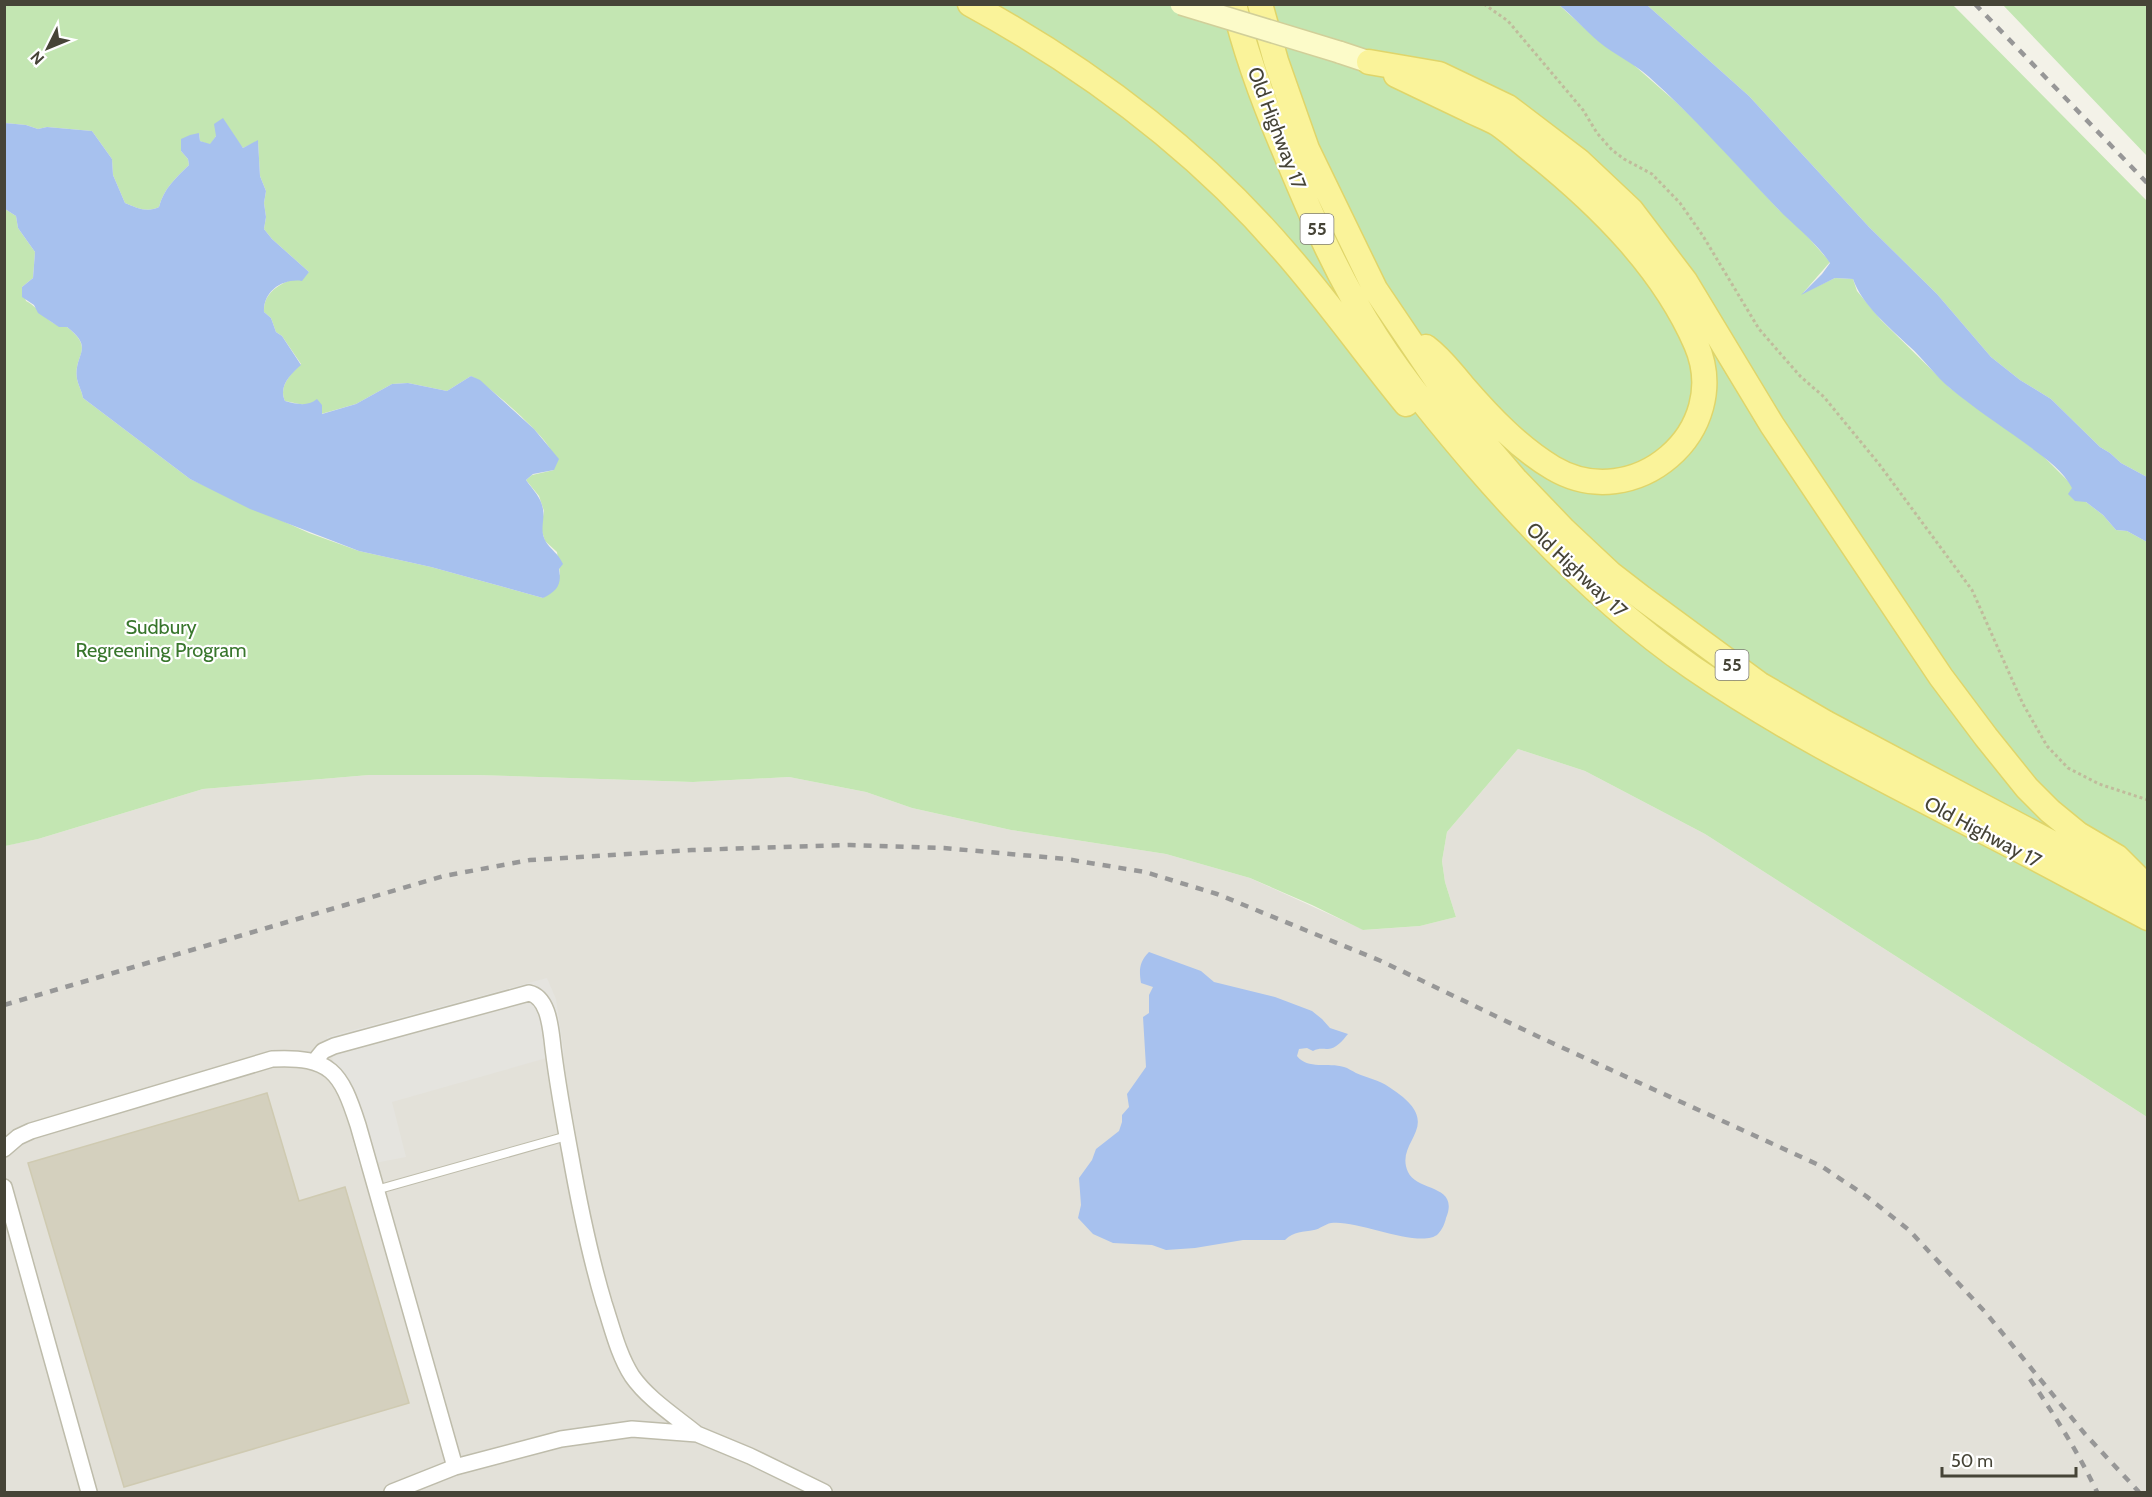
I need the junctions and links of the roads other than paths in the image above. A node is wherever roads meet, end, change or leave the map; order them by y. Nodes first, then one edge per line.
1 (970, 4) edge
2 (1180, 4) edge
3 (1234, 4) edge
4 (1260, 4) edge
5 (1369, 62) junction
6 (1401, 328) junction
7 (1446, 430) junction
8 (2148, 888) edge
9 (2148, 894) edge
10 (2148, 918) edge
11 (314, 1062) junction
12 (567, 1136) junction
13 (4, 1149) edge
14 (4, 1187) edge
15 (376, 1190) junction
16 (696, 1434) junction
17 (455, 1467) junction
18 (89, 1492) edge
19 (392, 1492) edge
20 (824, 1492) edge

1 - 7 main road
2 - 5 main road, bridge
3 - 7 main road, Old Highway 17 / 55
4 - 6 main road, Old Highway 17 / 55
5 - 6 main road
5 - 8 main road
6 - 9 main road, Old Highway 17 / 55
7 - 10 main road, Old Highway 17 / 55
11 - 12 street
11 - 13 street
11 - 15 street
12 - 15 lane
12 - 16 street
14 - 18 street
15 - 17 street
16 - 17 street
16 - 20 street
17 - 19 street

